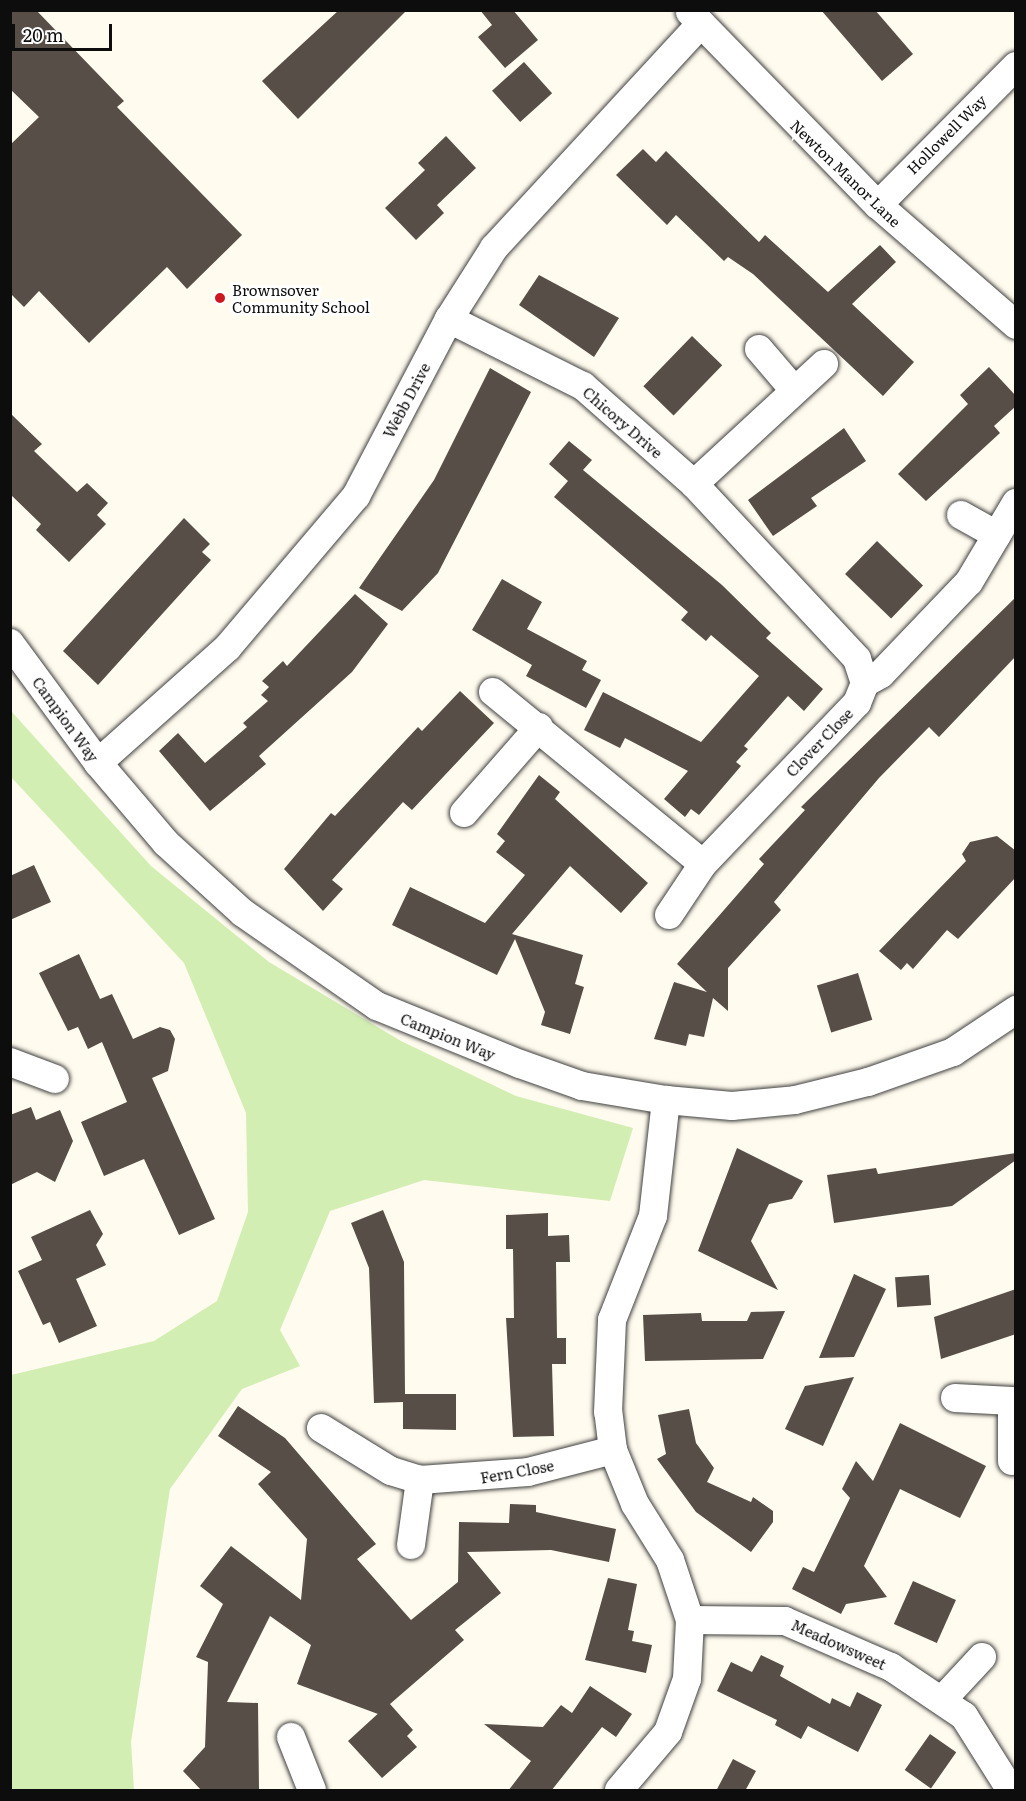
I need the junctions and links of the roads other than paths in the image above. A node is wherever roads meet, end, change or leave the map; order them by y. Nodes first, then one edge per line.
1 (695, 17) edge
2 (1016, 66) edge
3 (878, 205) junction
4 (449, 319) junction
5 (1016, 325) edge
6 (759, 349) dead end
7 (824, 364) dead end
8 (794, 390) junction
9 (694, 484) junction
10 (1016, 503) edge
11 (961, 515) dead end
12 (997, 535) junction
13 (10, 643) edge
14 (865, 683) junction
15 (493, 692) dead end
16 (539, 727) junction
17 (98, 764) junction
18 (464, 813) dead end
19 (703, 864) junction
20 (669, 915) dead end
21 (1016, 1010) edge
22 (10, 1062) edge
23 (55, 1079) dead end
24 (666, 1100) junction
25 (955, 1398) dead end
26 (1014, 1401) edge
27 (321, 1428) dead end
28 (613, 1450) junction
29 (1012, 1461) dead end
30 (420, 1480) junction
31 (411, 1545) dead end
32 (690, 1620) junction
33 (982, 1657) dead end
34 (944, 1698) junction
35 (291, 1737) dead end
36 (1005, 1781) dead end
37 (312, 1791) edge
38 (619, 1791) edge

1 - 3 street, Newton Manor Lane
1 - 4 street, Webb Drive
2 - 3 street, Hollowell Way
3 - 5 street, Newton Manor Lane
4 - 9 street, Chicory Drive
4 - 17 street, Webb Drive
6 - 8 street
7 - 8 street
8 - 9 street
9 - 14 street, Chicory Drive
10 - 12 street, Clover Close
11 - 12 street
12 - 14 street, Clover Close
13 - 17 street, Campion Way
14 - 19 street, Clover Close
15 - 16 street
16 - 18 street
16 - 19 street
17 - 24 street, Campion Way
19 - 20 street, Clover Close
21 - 24 street, Campion Way
22 - 23 street
24 - 28 street
25 - 26 street
26 - 29 street
27 - 30 street, Fern Close
28 - 30 street, Fern Close
28 - 32 street
30 - 31 street
32 - 34 street, Meadowsweet
32 - 38 street
33 - 34 street
34 - 36 street, Meadowsweet
35 - 37 street

